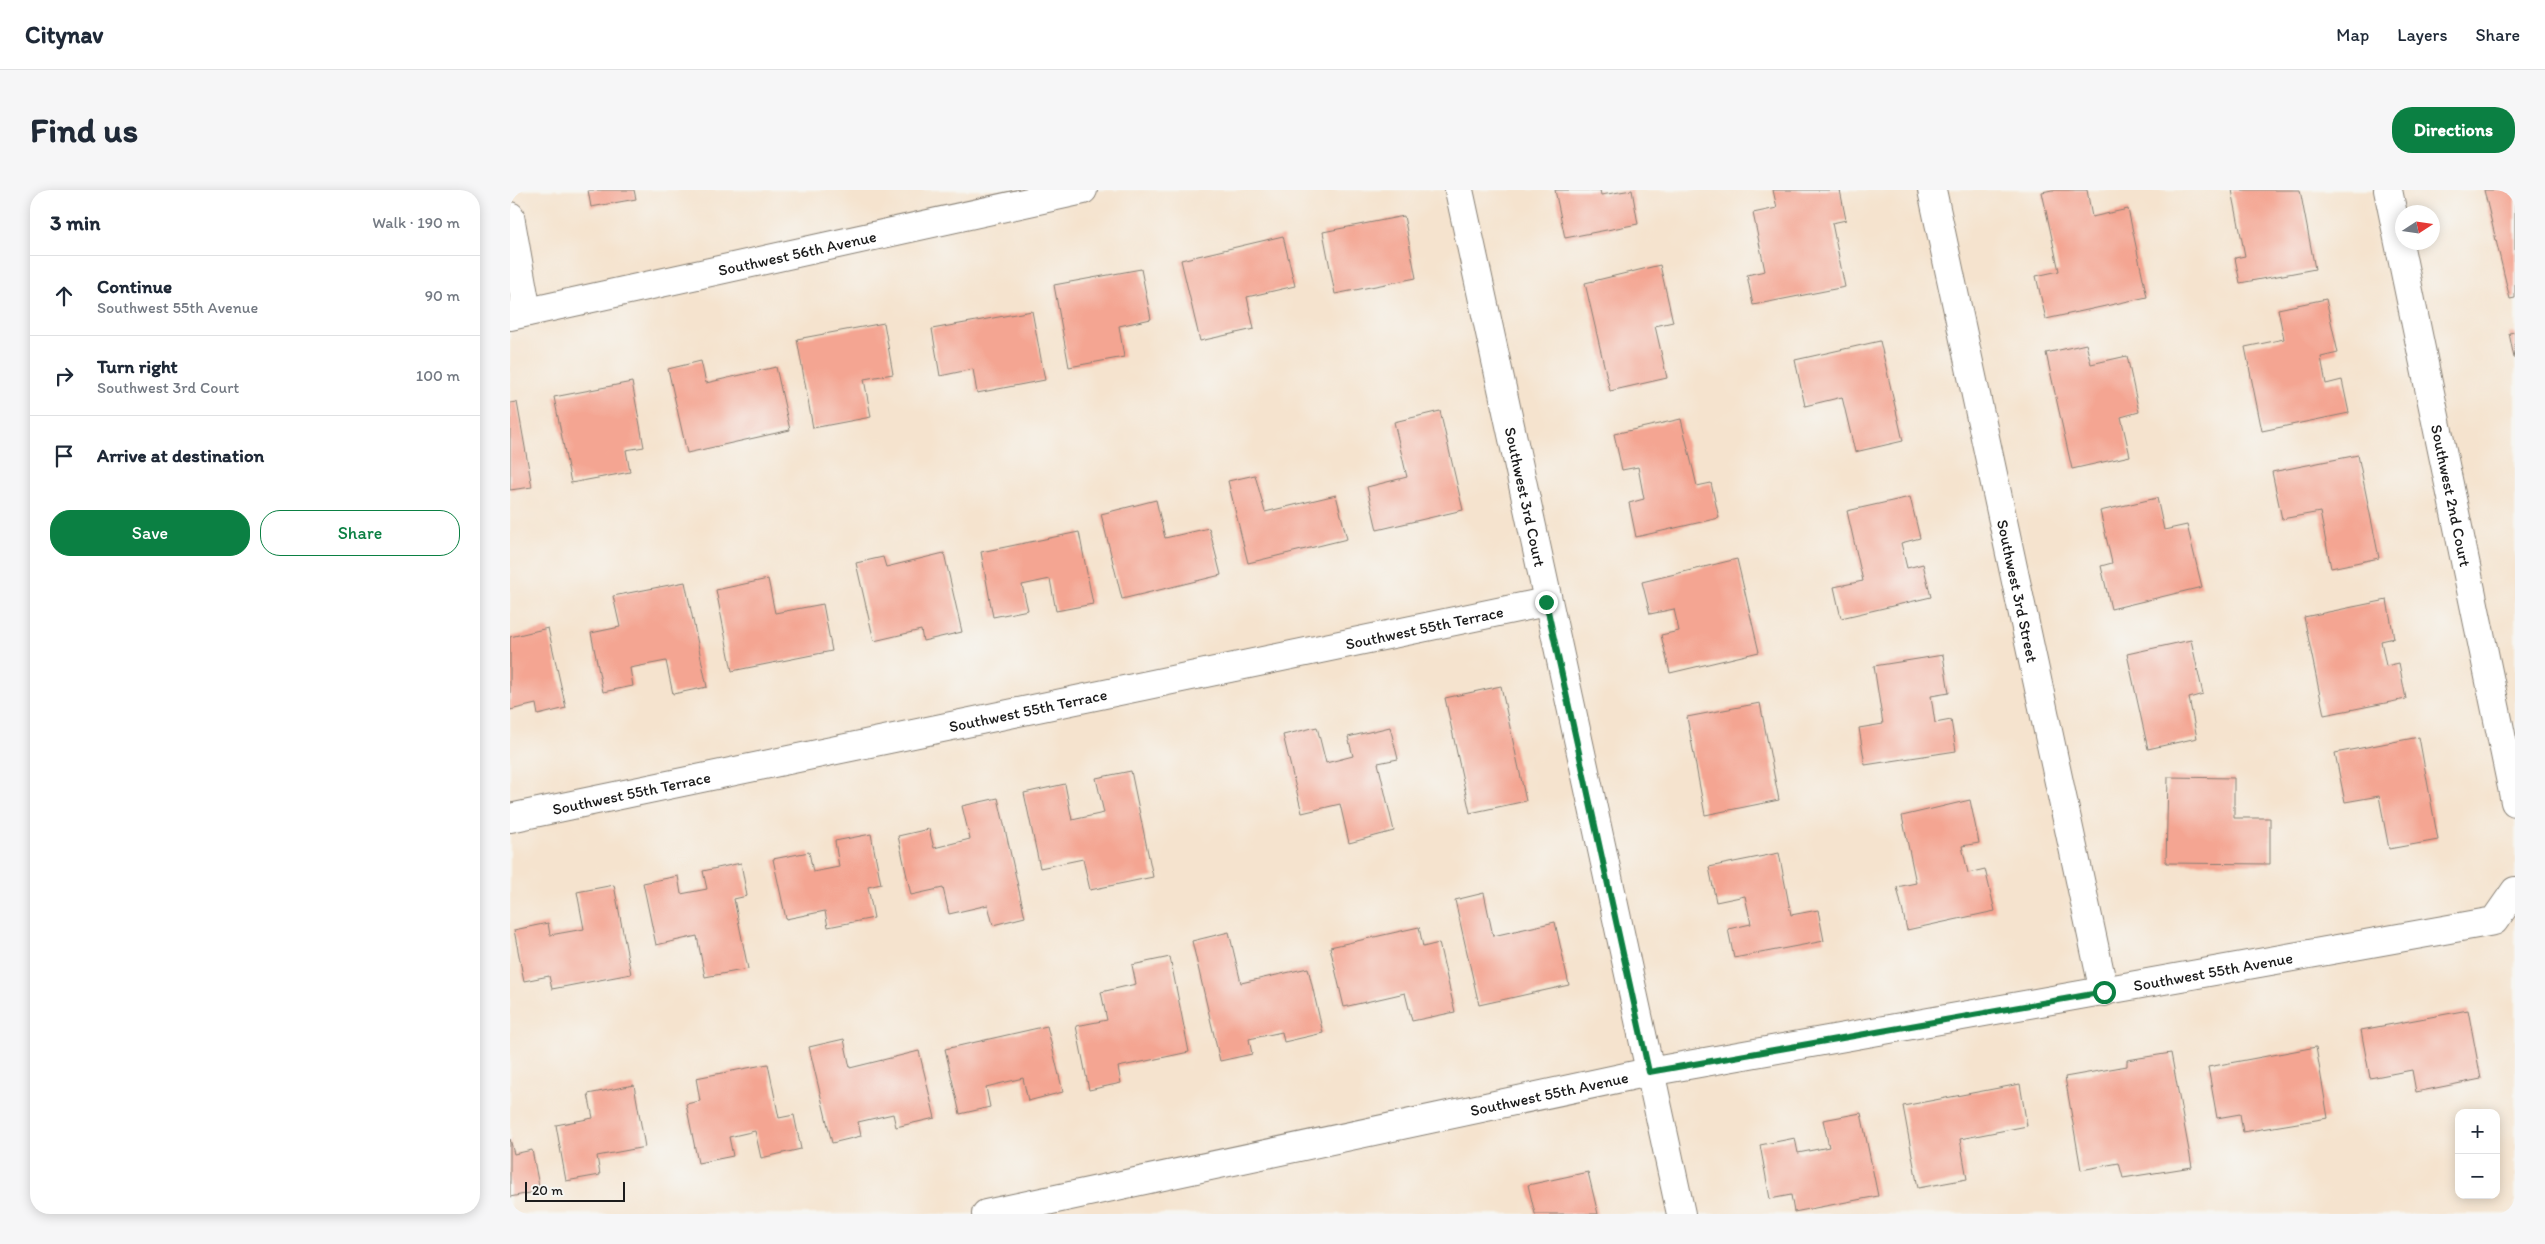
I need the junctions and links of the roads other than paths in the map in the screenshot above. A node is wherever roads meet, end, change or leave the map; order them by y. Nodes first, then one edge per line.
1 (1083, 190) edge
2 (1459, 190) edge
3 (1932, 190) edge
4 (2388, 190) edge
5 (977, 201) edge
6 (510, 216) edge
7 (518, 314) edge
8 (1546, 602) junction
9 (2515, 802) edge
10 (510, 818) edge
11 (2515, 891) edge
12 (2104, 992) junction
13 (1649, 1072) junction
14 (986, 1214) edge
15 (1681, 1214) edge

1 - 5 street, Southwest 56th Avenue
2 - 8 street, Southwest 3rd Court
3 - 12 street, Southwest 3rd Street
4 - 9 street, Southwest 2nd Court
5 - 7 street, Southwest 56th Avenue
6 - 7 street
8 - 10 street, Southwest 55th Terrace
8 - 13 street, Southwest 3rd Court
11 - 12 street, Southwest 55th Avenue
12 - 13 street, Southwest 55th Avenue
13 - 14 street, Southwest 55th Avenue
13 - 15 street, Southwest 3rd Court

